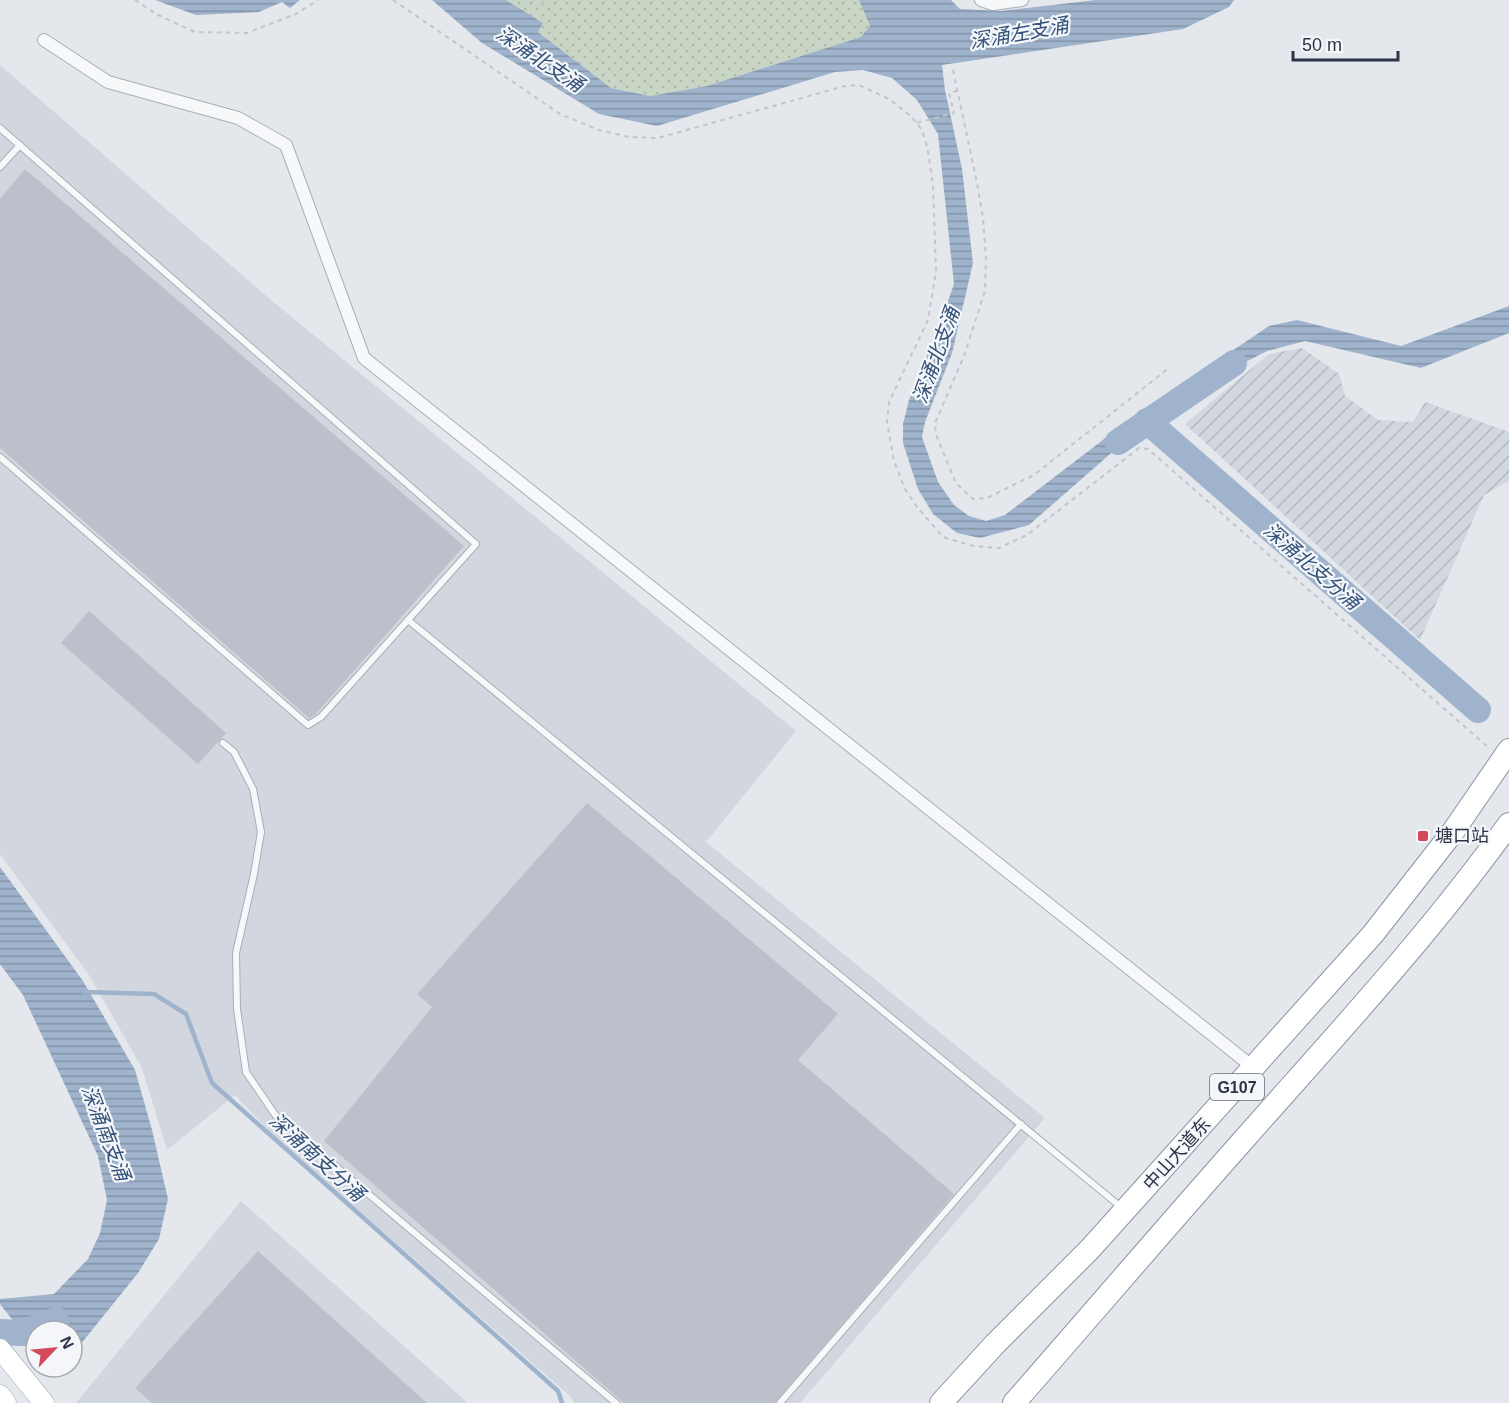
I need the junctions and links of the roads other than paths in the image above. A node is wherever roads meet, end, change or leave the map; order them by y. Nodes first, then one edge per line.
1 (981, 0) edge
2 (1022, 0) edge
3 (44, 40) dead end
4 (0, 128) edge
5 (20, 145) junction
6 (0, 167) edge
7 (0, 457) edge
8 (408, 620) junction
9 (223, 742) dead end
10 (1506, 755) edge
11 (1509, 824) edge
12 (1254, 1068) junction
13 (1021, 1124) junction
14 (1125, 1210) junction
15 (0, 1349) edge
16 (0, 1395) edge
17 (40, 1399) edge
18 (6, 1403) edge
19 (616, 1403) edge
20 (780, 1403) edge
21 (941, 1403) edge
22 (1014, 1403) edge

1 - 2 street
3 - 12 street
4 - 5 lane
5 - 6 lane
5 - 8 lane
7 - 8 lane
8 - 13 lane
9 - 19 lane
10 - 12 highway, 中山大道东 / G107
11 - 22 highway, G107
12 - 14 highway, 中山大道东 / G107
13 - 14 lane
13 - 20 lane
14 - 21 highway, 中山大道东 / G107
15 - 17 main road
16 - 18 main road

